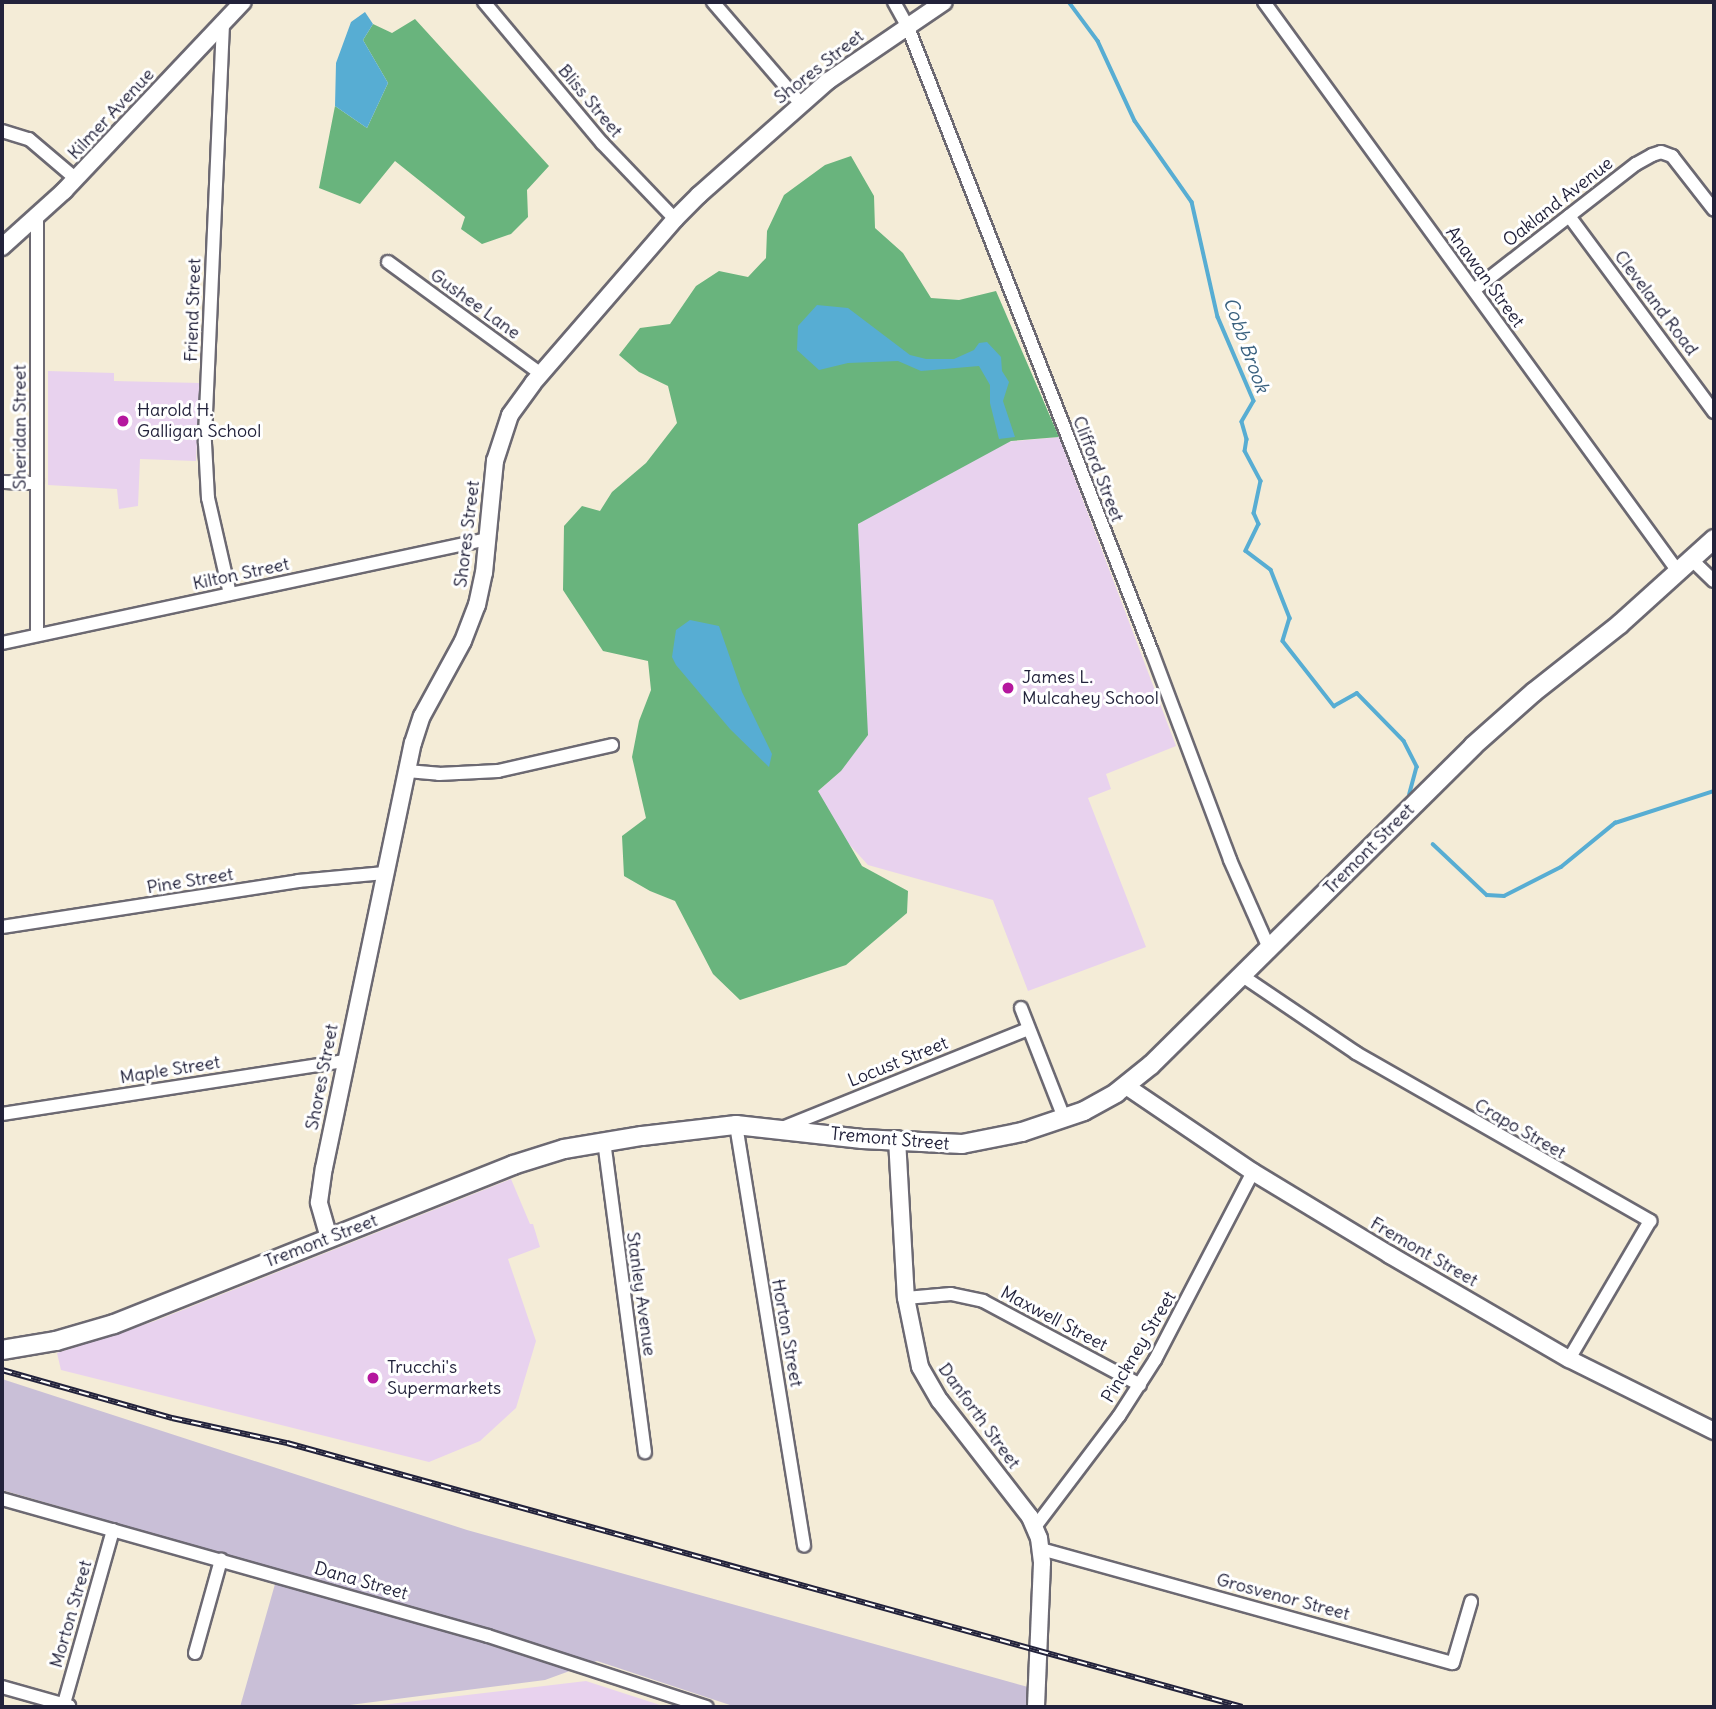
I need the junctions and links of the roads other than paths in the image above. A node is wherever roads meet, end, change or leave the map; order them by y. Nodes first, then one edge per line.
1 (243, 2) edge
2 (484, 2) edge
3 (713, 2) edge
4 (894, 2) edge
5 (944, 2) edge
6 (1264, 2) edge
7 (223, 24) junction
8 (907, 25) junction
9 (801, 104) junction
10 (2, 131) edge
11 (76, 179) junction
12 (1714, 210) edge
13 (1569, 216) junction
14 (37, 218) junction
15 (675, 219) junction
16 (2, 247) edge
17 (388, 262) dead end
18 (1474, 290) junction
19 (541, 374) junction
20 (1714, 412) edge
21 (2, 482) edge
22 (37, 483) junction
23 (487, 539) junction
24 (1714, 539) edge
25 (1685, 566) junction
26 (1714, 581) edge
27 (230, 594) junction
28 (37, 635) junction
29 (2, 643) edge
30 (612, 745) dead end
31 (407, 771) junction
32 (385, 873) junction
33 (2, 928) edge
34 (1269, 948) junction
35 (1241, 975) junction
36 (1021, 1008) dead end
37 (1028, 1029) junction
38 (344, 1061) junction
39 (1126, 1086) junction
40 (2, 1114) edge
41 (1065, 1119) junction
42 (736, 1125) junction
43 (782, 1128) junction
44 (897, 1139) junction
45 (604, 1141) junction
46 (1253, 1172) junction
47 (329, 1238) junction
48 (906, 1298) junction
49 (2, 1349) edge
50 (1569, 1359) junction
51 (1140, 1385) junction
52 (1714, 1431) edge
53 (645, 1452) dead end
54 (2, 1499) edge
55 (1035, 1527) junction
56 (113, 1530) junction
57 (804, 1546) dead end
58 (1041, 1549) junction
59 (221, 1560) junction
60 (1471, 1602) dead end
61 (195, 1653) dead end
62 (2, 1687) edge
63 (66, 1706) edge
64 (707, 1707) edge
65 (1036, 1707) edge

1 - 7 street, Kilmer Avenue
2 - 15 street, Bliss Street
3 - 9 street
4 - 8 street, Clifford Street
5 - 8 street, Shores Street
6 - 18 street, Anawan Street
7 - 11 street, Kilmer Avenue
7 - 27 street, Friend Street
8 - 9 street, Shores Street
8 - 34 street, Clifford Street
9 - 15 street, Shores Street
10 - 11 street
11 - 14 street, Kilmer Avenue
12 - 13 street, Oakland Avenue
13 - 18 street, Oakland Avenue
13 - 20 street, Cleveland Road
14 - 16 street, Kilmer Avenue
14 - 22 street, Sheridan Street
15 - 19 street, Shores Street
17 - 19 street, Gushee Lane
18 - 25 street, Anawan Street
19 - 23 street, Shores Street
21 - 22 street
22 - 28 street, Sheridan Street
23 - 27 street, Kilton Street
23 - 31 street, Shores Street
24 - 25 main road, Tremont Street
25 - 26 street, Anawan Street
25 - 34 main road, Tremont Street
27 - 28 street, Kilton Street
28 - 29 street, Kilton Street
30 - 31 street
31 - 32 street, Shores Street
32 - 33 street, Pine Street
32 - 38 street, Shores Street
34 - 35 main road, Tremont Street
35 - 39 main road, Tremont Street
35 - 50 street, Crapo Street
36 - 37 street
37 - 41 street
37 - 43 street, Locust Street
38 - 40 street, Maple Street
38 - 47 street, Shores Street
39 - 41 main road, Tremont Street
39 - 46 street, Fremont Street
41 - 44 main road, Tremont Street
42 - 43 main road, Tremont Street
42 - 45 main road, Tremont Street
42 - 57 street, Horton Street
43 - 44 main road, Tremont Street
44 - 48 street, Danforth Street
45 - 47 main road, Tremont Street
45 - 53 street, Stanley Avenue
46 - 50 street, Fremont Street
46 - 51 street, Pinckney Street
47 - 49 main road, Tremont Street
48 - 51 street, Maxwell Street
48 - 55 street, Danforth Street
50 - 52 street, Fremont Street
51 - 55 street, Pinckney Street
54 - 56 street, Dana Street
55 - 58 street, Danforth Street
56 - 59 street, Dana Street
56 - 63 street, Morton Street
58 - 60 street, Grosvenor Street
58 - 65 street, Danforth Street
59 - 61 street
59 - 64 street, Dana Street
62 - 63 street

